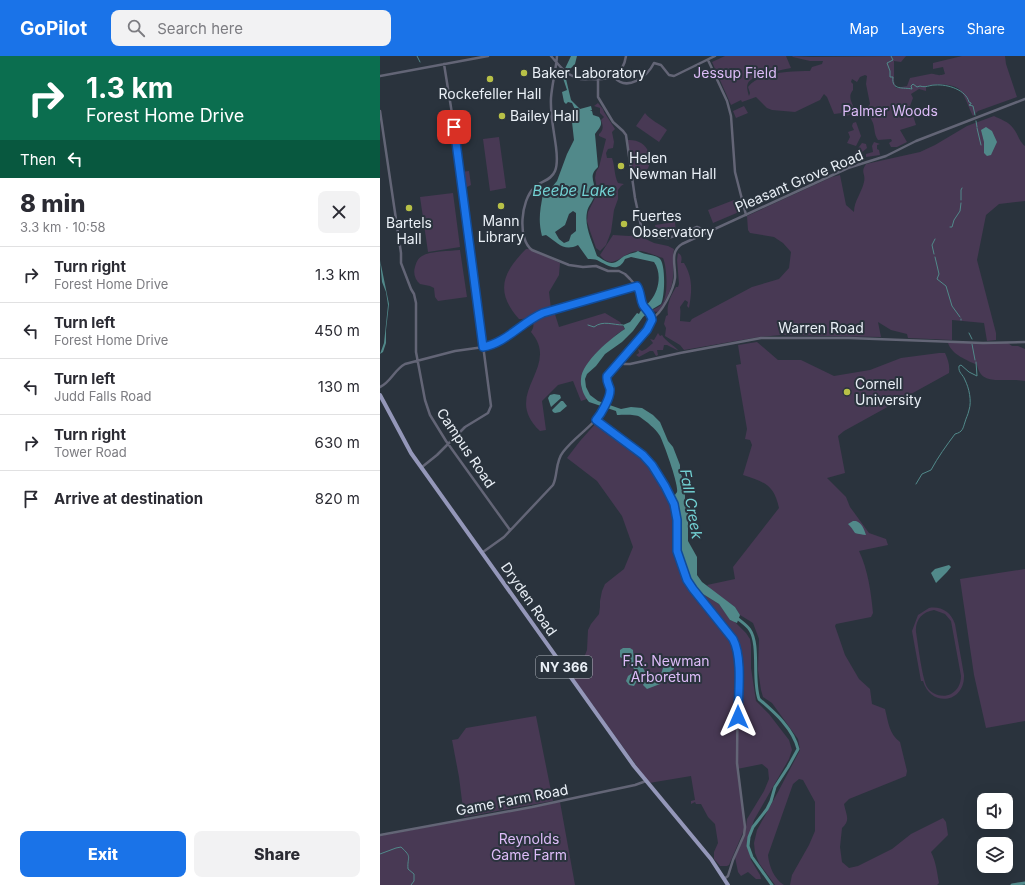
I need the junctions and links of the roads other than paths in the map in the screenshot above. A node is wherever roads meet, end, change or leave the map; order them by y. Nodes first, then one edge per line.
1 (488, 56) edge
2 (551, 56) edge
3 (557, 56) edge
4 (626, 56) edge
5 (716, 56) edge
6 (708, 60) junction
7 (444, 64) junction
8 (558, 65) junction
9 (380, 76) edge
10 (614, 77) junction
11 (598, 79) junction
12 (1025, 99) edge
13 (380, 111) edge
14 (746, 214) junction
15 (704, 234) junction
16 (637, 286) junction
17 (652, 318) junction
18 (1025, 342) edge
19 (483, 347) junction
20 (417, 361) junction
21 (620, 361) junction
22 (380, 387) edge
23 (380, 395) edge
24 (596, 420) junction
25 (448, 444) junction
26 (422, 467) junction
27 (510, 530) junction
28 (483, 552) junction
29 (646, 781) junction
30 (380, 835) edge
31 (724, 878) junction
32 (728, 885) edge

1 - 7 street
2 - 8 street
3 - 8 street
4 - 10 street
5 - 6 street
6 - 10 street
6 - 14 street
7 - 9 street
7 - 19 street
8 - 11 street
8 - 16 street
10 - 11 street
11 - 15 street
12 - 14 street, Pleasant Grove Road
13 - 20 street, Campus Road
14 - 15 street, Pleasant Grove Road
15 - 17 street, Pleasant Grove Road
16 - 17 street
16 - 19 street
17 - 21 street
18 - 21 street, Warren Road
19 - 20 street
19 - 25 street
20 - 22 street
20 - 25 street, Campus Road
21 - 24 street
23 - 26 main road, Dryden Road / NY 366
24 - 27 street
24 - 31 street
25 - 26 street
25 - 27 street, Campus Road
26 - 28 main road, Dryden Road / NY 366
27 - 28 street
28 - 29 main road, Dryden Road / NY 366
29 - 30 street, Game Farm Road
29 - 31 main road, Dryden Road / NY 366
31 - 32 main road, Dryden Road / NY 366

